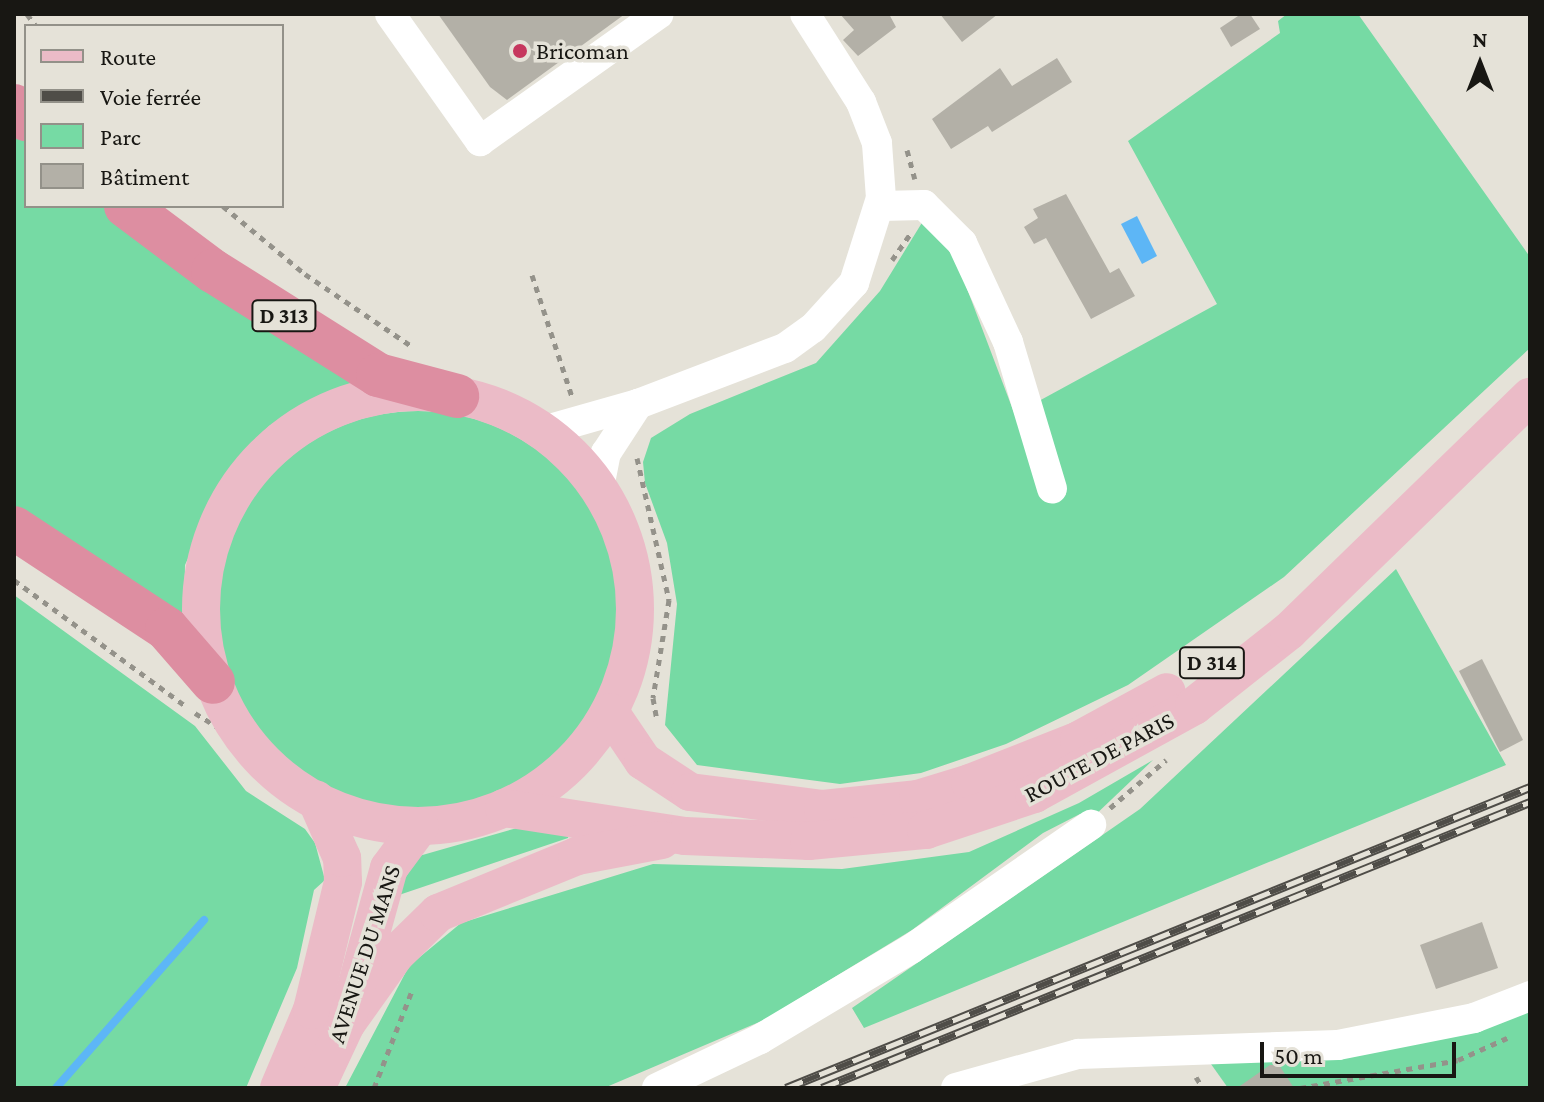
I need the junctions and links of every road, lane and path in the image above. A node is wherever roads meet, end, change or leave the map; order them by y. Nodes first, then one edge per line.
1 (390, 14) edge
2 (659, 14) edge
3 (805, 14) edge
4 (880, 206) junction
5 (129, 208) edge
6 (225, 208) edge
7 (532, 275) dead end
8 (422, 352) dead end
9 (1530, 387) edge
10 (457, 396) junction
11 (1530, 397) edge
12 (638, 404) junction
13 (585, 419) junction
14 (543, 431) junction
15 (615, 437) junction
16 (599, 488) junction
17 (1052, 489) dead end
18 (14, 528) edge
19 (14, 580) edge
20 (213, 682) junction
21 (610, 712) junction
22 (659, 725) dead end
23 (251, 748) junction
24 (316, 799) junction
25 (504, 808) junction
26 (1091, 825) dead end
27 (420, 826) junction
28 (685, 836) junction
29 (420, 975) dead end
30 (1530, 996) edge
31 (346, 1024) junction
32 (1511, 1036) dead end
33 (279, 1088) edge
34 (316, 1088) edge
35 (374, 1088) edge
36 (657, 1088) edge
37 (956, 1088) edge
38 (1300, 1088) edge

1 - 2 street
3 - 4 street
4 - 12 street
4 - 17 street
5 - 10 highway, D 313
6 - 8 path
7 - 13 path
9 - 21 main road, ROUTE DE PARIS / D 314
10 - 14 main road
10 - 20 main road
11 - 28 main road, ROUTE DE PARIS / D 314
12 - 13 street
12 - 15 street
13 - 14 street
14 - 16 main road
15 - 16 street
15 - 22 path
16 - 21 main road
18 - 20 highway
19 - 23 path
20 - 23 main road
21 - 25 main road
23 - 24 main road
24 - 27 main road
24 - 33 main road, AVENUE DU MANS
25 - 27 main road
25 - 28 main road, ROUTE DE PARIS / D 314
26 - 36 street
27 - 31 main road, AVENUE DU MANS
28 - 31 main road
29 - 35 path
30 - 37 street
31 - 34 main road, AVENUE DU MANS
32 - 38 path

